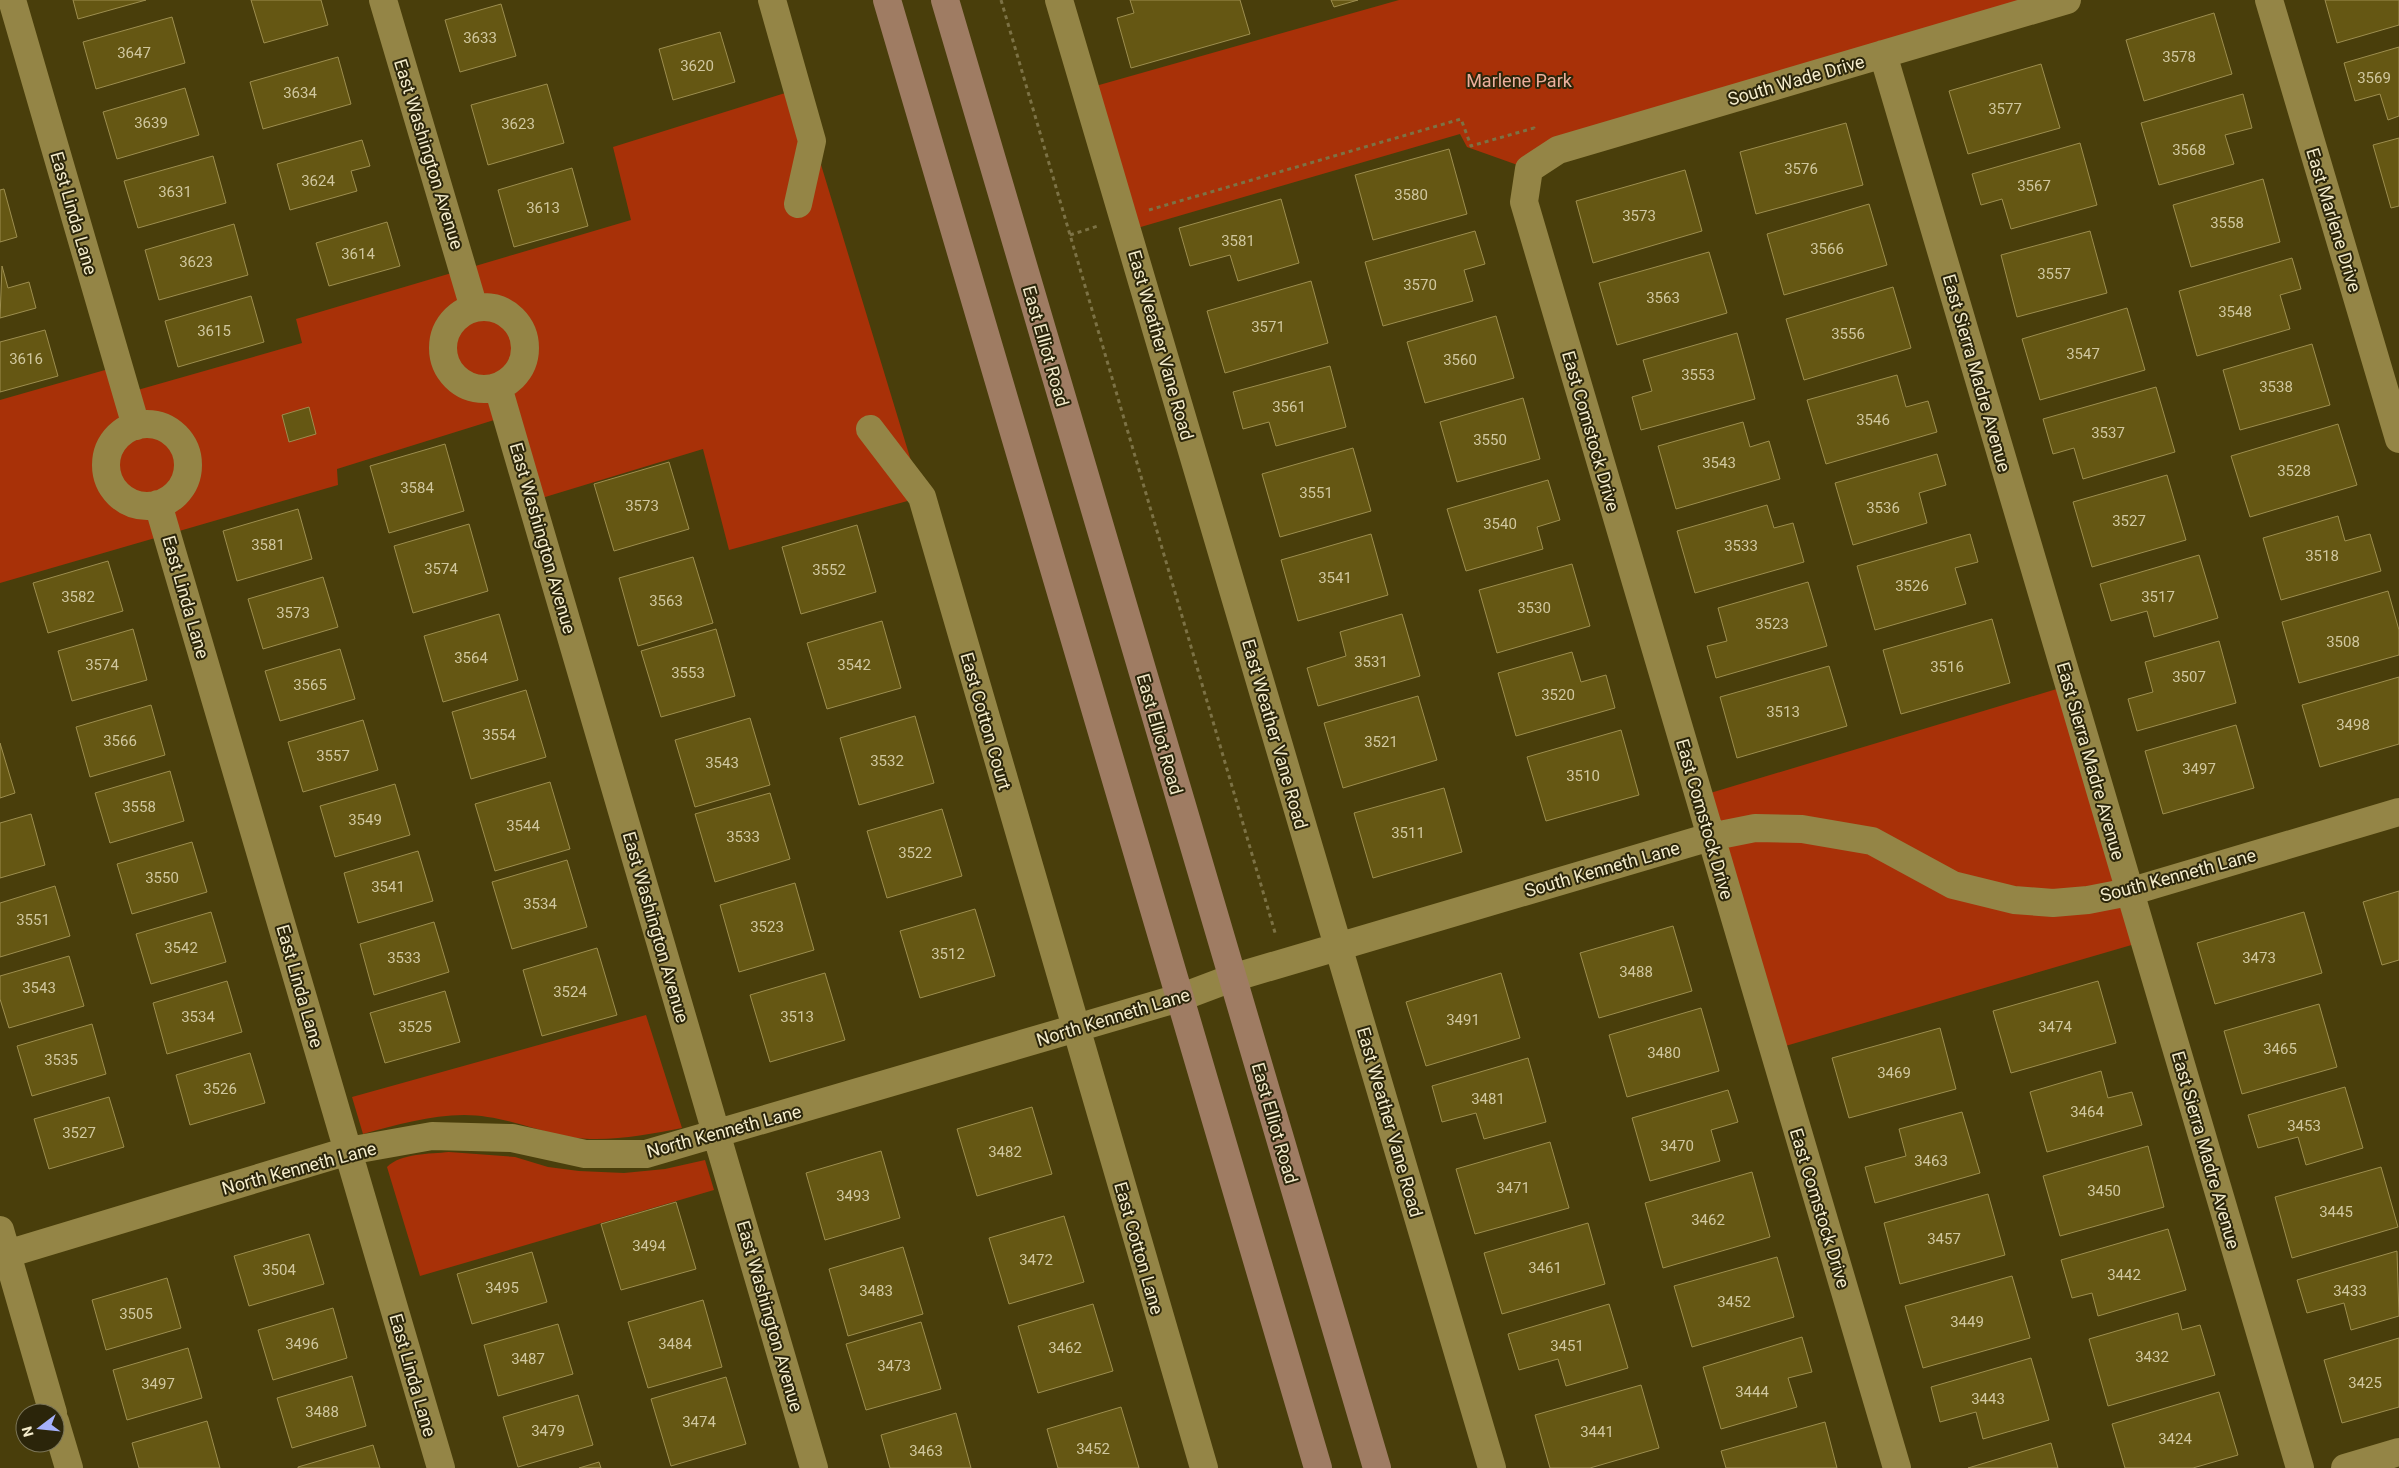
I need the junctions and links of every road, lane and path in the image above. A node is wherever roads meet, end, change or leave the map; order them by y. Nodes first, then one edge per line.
1 (12, 0) edge
2 (383, 0) edge
3 (772, 0) edge
4 (887, 0) edge
5 (945, 0) edge
6 (1001, 0) edge
7 (1059, 0) edge
8 (2067, 0) edge
9 (2269, 0) edge
10 (1883, 54) junction
11 (1536, 164) junction
12 (798, 204) dead end
13 (1123, 217) junction
14 (1070, 235) junction
15 (474, 308) junction
16 (498, 387) junction
17 (136, 426) junction
18 (870, 429) dead end
19 (2399, 439) edge
20 (158, 504) junction
21 (2399, 812) edge
22 (1710, 837) junction
23 (2129, 892) junction
24 (1338, 947) junction
25 (1284, 963) junction
26 (1221, 983) junction
27 (1179, 998) junction
28 (1074, 1028) junction
29 (716, 1135) junction
30 (348, 1151) junction
31 (2, 1247) edge
32 (50, 1403) edge
33 (2399, 1452) edge
34 (65, 1453) edge
35 (69, 1468) edge
36 (441, 1468) edge
37 (814, 1468) edge
38 (1204, 1468) edge
39 (1318, 1468) edge
40 (1377, 1468) edge
41 (1492, 1468) edge
42 (1897, 1468) edge
43 (2300, 1468) edge
44 (2345, 1468) edge

1 - 17 street, East Linda Lane
2 - 15 street, East Washington Avenue
3 - 12 street
4 - 27 main road
5 - 26 main road, East Elliot Road
6 - 14 path
7 - 13 street, East Weather Vane Road
8 - 10 street, South Wade Drive
9 - 19 street, East Marlene Drive
10 - 11 street, South Wade Drive
10 - 23 street, East Sierra Madre Avenue
11 - 13 path
11 - 22 street, East Comstock Drive
13 - 14 path
13 - 24 street, East Weather Vane Road
14 - 25 path
15 - 16 street
15 - 16 street
16 - 29 street, East Washington Avenue
17 - 20 street
17 - 20 street
18 - 28 street, East Cotton Court
20 - 30 street, East Linda Lane
21 - 23 street, South Kenneth Lane
22 - 23 street, South Kenneth Lane
22 - 24 street, South Kenneth Lane
22 - 42 street, East Comstock Drive
23 - 43 street, East Sierra Madre Avenue
24 - 25 street, South Kenneth Lane
24 - 41 street, East Weather Vane Road
25 - 26 street, South Kenneth Lane
26 - 27 street, North Kenneth Lane
26 - 40 main road, East Elliot Road
27 - 28 street, North Kenneth Lane
27 - 39 main road
28 - 29 street, North Kenneth Lane
28 - 38 street, East Cotton Lane
29 - 30 street, North Kenneth Lane
29 - 37 street, East Washington Avenue
30 - 31 street, North Kenneth Lane
30 - 36 street, East Linda Lane
31 - 32 street
33 - 44 street
34 - 35 street

